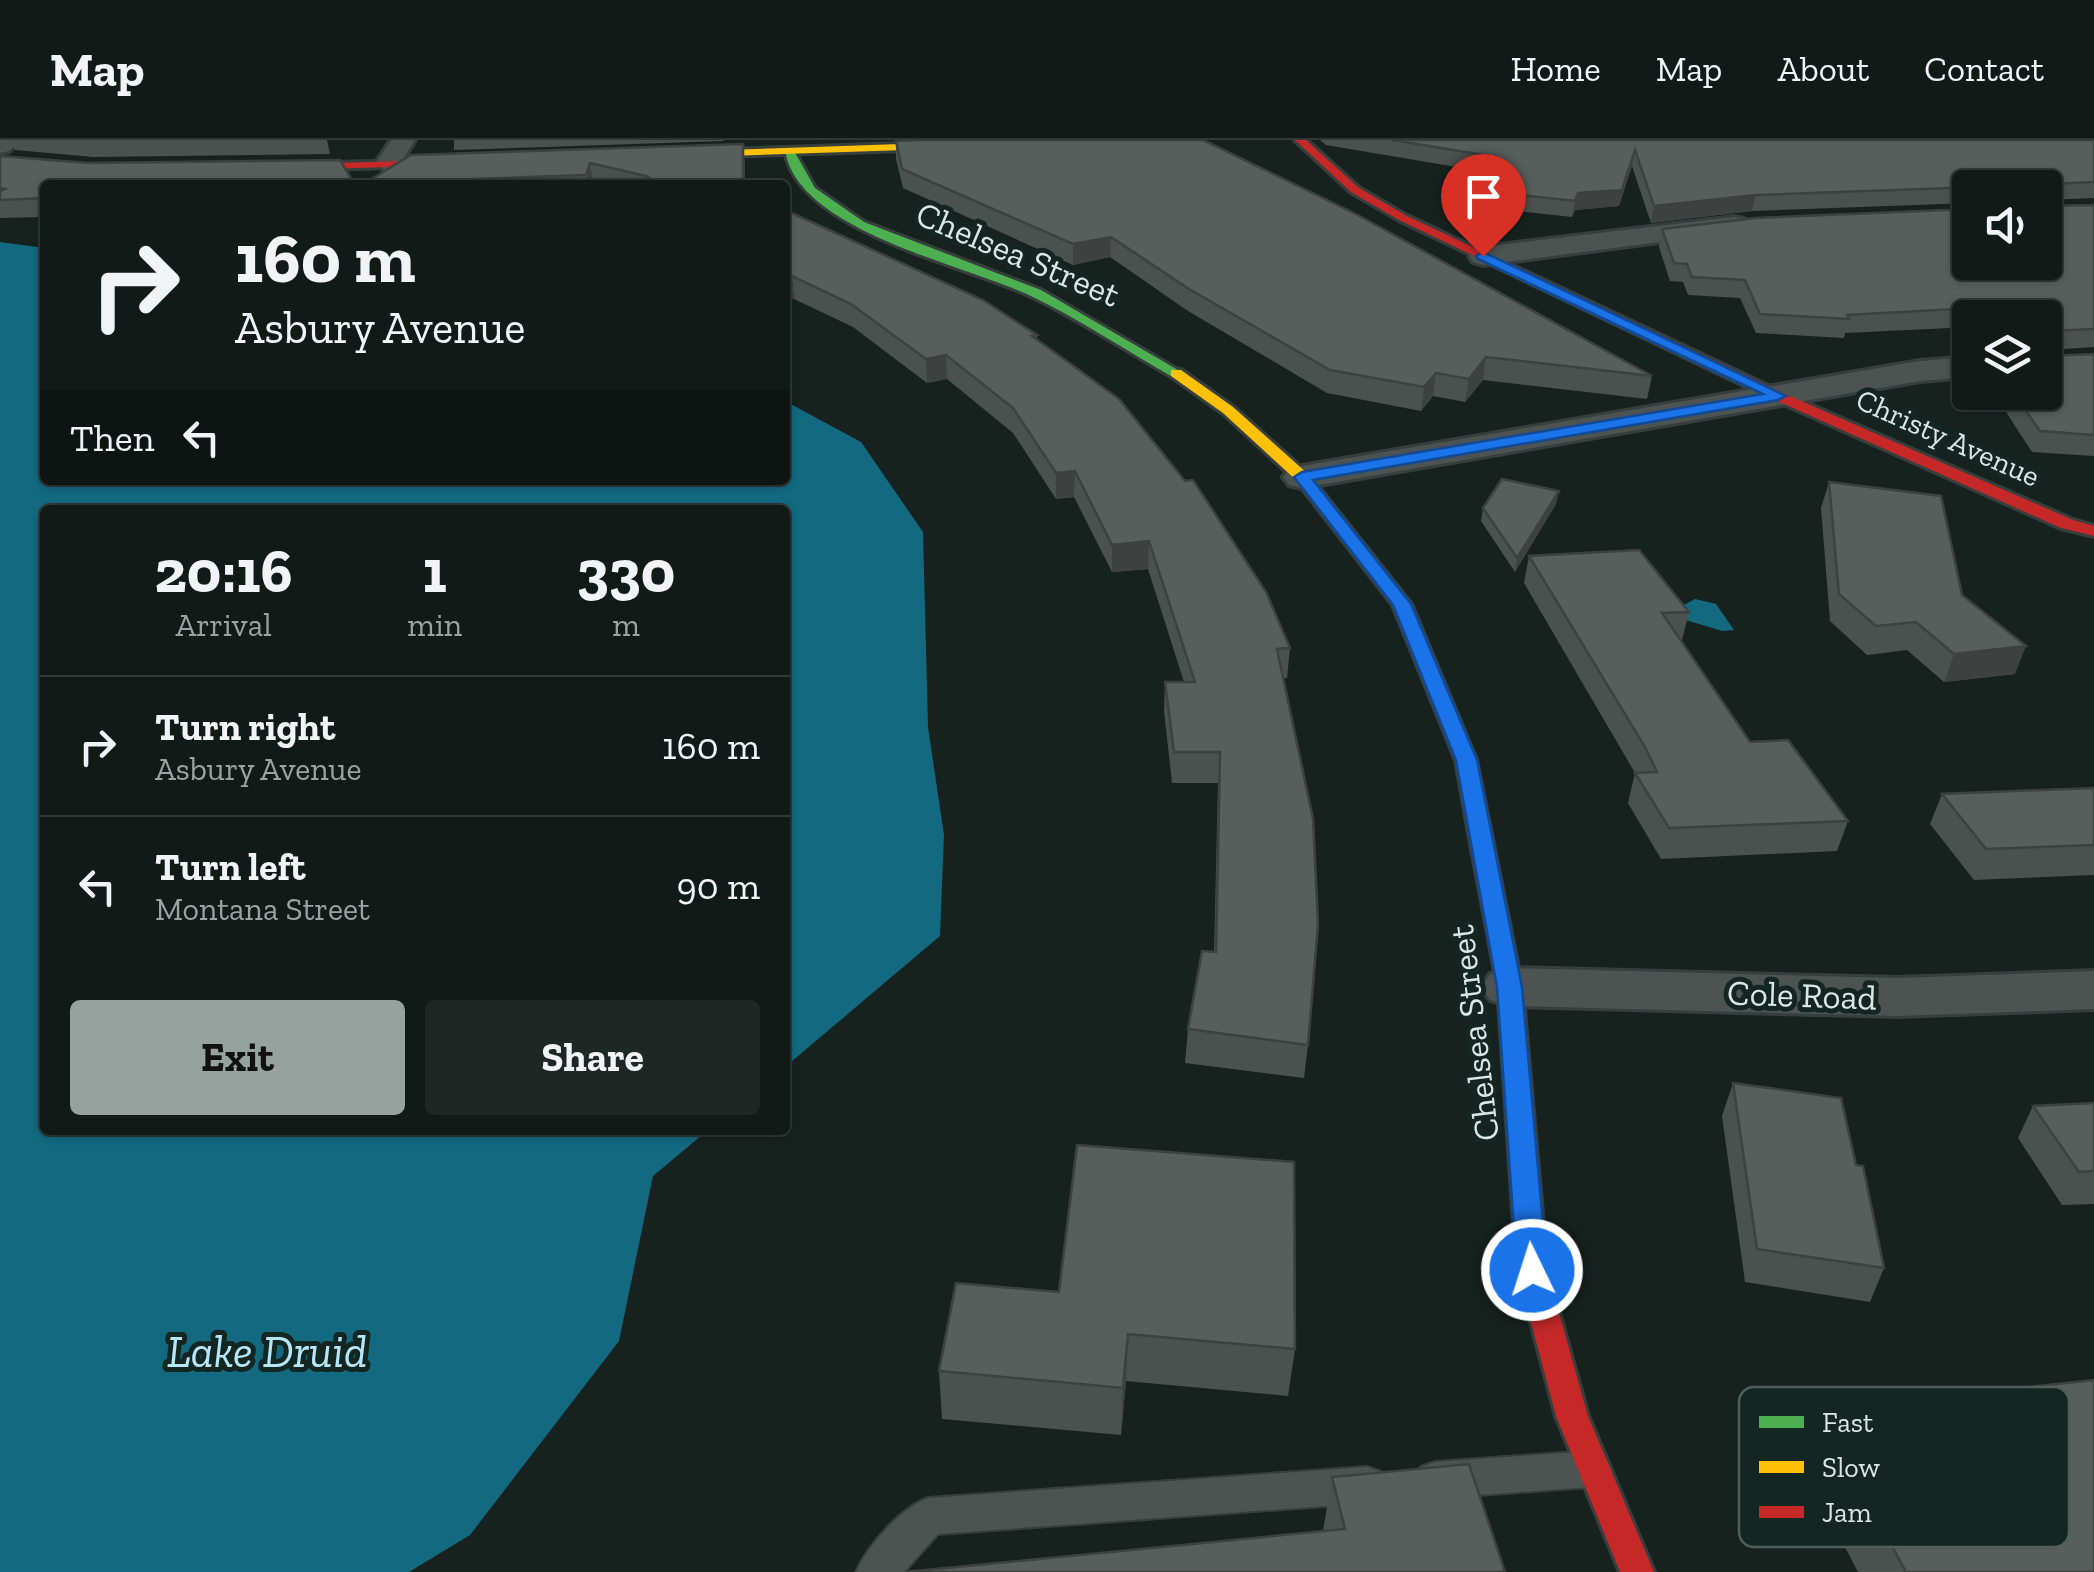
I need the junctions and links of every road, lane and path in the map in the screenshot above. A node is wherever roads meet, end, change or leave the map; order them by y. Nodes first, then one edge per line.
1 (403, 140) edge
2 (1115, 140) edge
3 (1300, 140) edge
4 (789, 151) junction
5 (636, 156) edge
6 (503, 160) edge
7 (388, 164) junction
8 (252, 169) edge
9 (1772, 222) edge
10 (1483, 256) junction
11 (1952, 368) edge
12 (1778, 396) junction
13 (1302, 477) junction
14 (2094, 531) edge
15 (1510, 987) junction
16 (2094, 990) edge
17 (1593, 1468) junction
18 (877, 1572) edge
19 (1637, 1572) edge

1 - 7 street
2 - 4 street
3 - 10 street, Christy Avenue
4 - 5 street
4 - 13 street, Chelsea Street
6 - 7 street
7 - 8 street
9 - 10 street
10 - 12 street, Christy Avenue
11 - 12 street
12 - 13 street
12 - 14 street, Christy Avenue
13 - 15 street, Chelsea Street
15 - 16 street, Cole Road
15 - 17 street, Chelsea Street
17 - 18 lane
17 - 19 street, Chelsea Street

